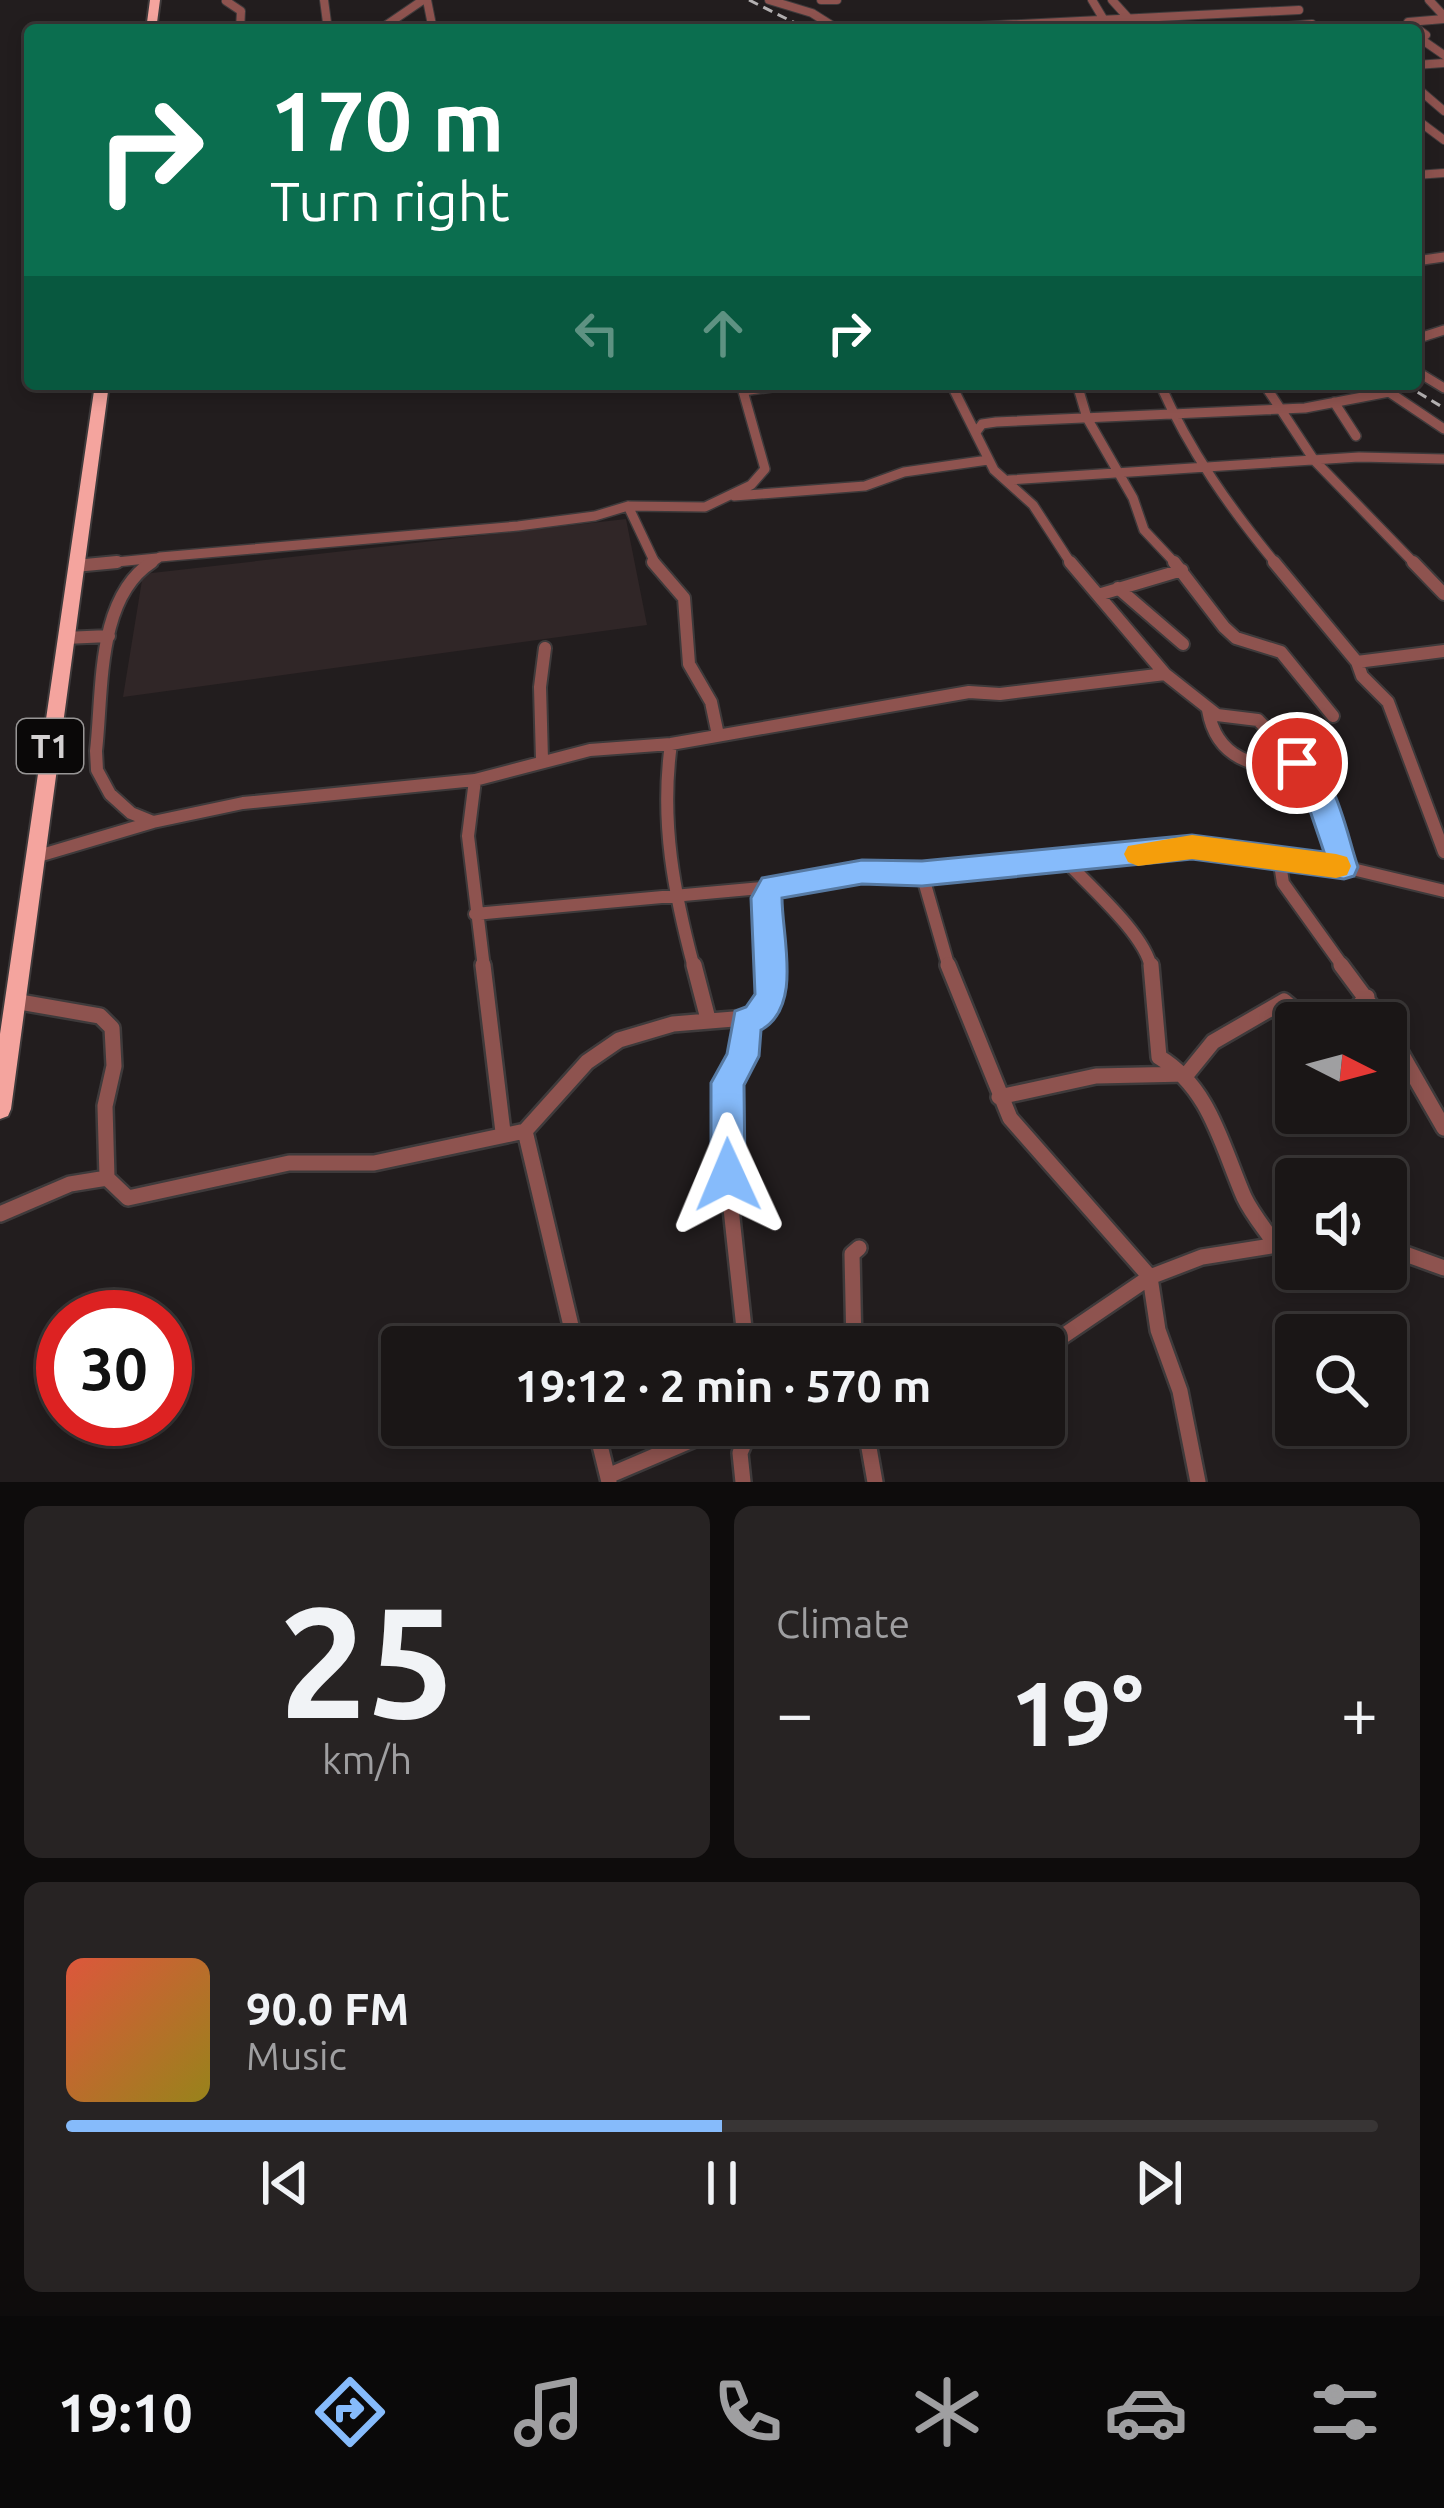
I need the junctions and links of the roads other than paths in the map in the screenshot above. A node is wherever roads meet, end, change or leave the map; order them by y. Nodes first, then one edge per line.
1 (425, 0) edge
2 (771, 0) edge
3 (789, 0) edge
4 (821, 0) edge
5 (837, 0) edge
6 (1092, 0) edge
7 (1112, 0) edge
8 (1290, 0) edge
9 (1429, 0) edge
10 (226, 1) edge
11 (1172, 3) edge
12 (1299, 10) junction
13 (1442, 14) edge
14 (1180, 15) junction
15 (1106, 21) junction
16 (1131, 21) junction
17 (240, 24) edge
18 (388, 24) edge
19 (829, 24) edge
20 (1038, 24) edge
21 (1108, 24) edge
22 (1311, 24) edge
23 (1410, 24) edge
24 (1441, 33) dead end
25 (1422, 36) edge
26 (1422, 38) edge
27 (1444, 59) edge
28 (101, 390) edge
29 (762, 390) edge
30 (954, 390) edge
31 (1079, 390) edge
32 (1163, 390) edge
33 (1269, 390) edge
34 (1386, 390) edge
35 (1389, 392) junction
36 (1334, 402) junction
37 (1283, 409) junction
38 (1176, 415) junction
39 (1087, 418) junction
40 (1444, 429) edge
41 (977, 430) junction
42 (1356, 436) dead end
43 (1444, 459) edge
44 (988, 460) junction
45 (1314, 460) junction
46 (1208, 467) junction
47 (1120, 478) junction
48 (1009, 481) junction
49 (732, 496) junction
50 (628, 506) junction
51 (160, 557) junction
52 (75, 566) junction
53 (1182, 570) junction
54 (1118, 588) junction
55 (1444, 594) edge
56 (1098, 595) junction
57 (109, 636) junction
58 (65, 638) junction
59 (1183, 644) dead end
60 (545, 648) dead end
61 (1444, 651) edge
62 (1357, 662) junction
63 (1165, 674) junction
64 (1208, 710) junction
65 (1333, 716) dead end
66 (718, 735) junction
67 (671, 744) junction
68 (542, 760) junction
69 (1309, 773) junction
70 (475, 780) junction
71 (153, 822) junction
72 (1444, 852) edge
73 (35, 857) junction
74 (1063, 858) junction
75 (1279, 858) junction
76 (1344, 867) junction
77 (922, 874) junction
78 (772, 887) junction
79 (1444, 891) edge
80 (675, 894) junction
81 (475, 914) junction
82 (1367, 997) junction
83 (14, 1001) junction
84 (1362, 1002) edge
85 (1370, 1002) edge
86 (1275, 1006) edge
87 (708, 1019) junction
88 (746, 1021) junction
89 (1407, 1063) edge
90 (1187, 1075) junction
91 (998, 1097) junction
92 (0, 1109) edge
93 (1444, 1128) edge
94 (525, 1131) junction
95 (502, 1132) junction
96 (107, 1178) junction
97 (0, 1214) edge
98 (1274, 1244) joint
99 (859, 1248) dead end
100 (1407, 1255) edge
101 (1444, 1268) edge
102 (1150, 1277) junction
103 (571, 1326) edge
104 (744, 1326) edge
105 (853, 1326) edge
106 (1065, 1334) edge
107 (600, 1446) edge
108 (680, 1446) edge
109 (741, 1446) edge
110 (869, 1446) edge
111 (608, 1479) edge
112 (743, 1482) edge
113 (875, 1482) edge
114 (1198, 1482) edge

1 - 18 street
2 - 3 street
2 - 19 street
4 - 5 street
6 - 15 street
7 - 16 street
8 - 12 street
9 - 13 street
10 - 17 street
11 - 14 street
12 - 14 street
12 - 22 street
13 - 23 street
14 - 16 street
15 - 16 street
15 - 20 street
15 - 21 street
24 - 25 street
26 - 27 street
28 - 52 highway, T1
29 - 49 street
30 - 41 street
31 - 39 street
32 - 38 street
33 - 37 street
34 - 35 street
35 - 36 street
35 - 40 street
36 - 37 street
36 - 42 street
37 - 38 street
37 - 45 street
38 - 39 street
38 - 46 street
39 - 41 street
39 - 47 street
41 - 44 street
43 - 45 street
44 - 48 street
44 - 49 street
45 - 46 street
45 - 55 street
46 - 47 street
46 - 62 street
47 - 48 street
47 - 53 street
48 - 56 street
49 - 50 street
50 - 51 street
50 - 66 street
51 - 52 street
51 - 57 street
52 - 58 highway, T1
53 - 54 street
53 - 65 street
54 - 56 street
54 - 59 street
56 - 63 street
57 - 58 street
57 - 71 street
58 - 73 highway, T1
60 - 68 street
61 - 62 street
62 - 72 street
63 - 64 street
63 - 66 street
64 - 69 street
64 - 69 street
66 - 67 street
67 - 68 street
67 - 80 street
68 - 70 street
69 - 76 street
70 - 71 street
70 - 81 street
71 - 73 street
73 - 83 highway, T1
74 - 75 street
74 - 77 street
74 - 90 street
75 - 76 street
75 - 82 street
76 - 79 street
77 - 78 street
77 - 91 street
78 - 80 street
78 - 88 street
80 - 81 street
80 - 87 street
81 - 95 street
82 - 84 street
82 - 85 street
83 - 92 highway, T1
83 - 96 street
86 - 90 street
87 - 88 street
87 - 94 street
88 - 104 street
89 - 93 street
90 - 91 street
90 - 98 street
91 - 102 street
94 - 95 street
94 - 103 street
95 - 96 street
96 - 97 street
98 - 102 street
99 - 105 street
100 - 101 street
102 - 106 street
102 - 114 street
107 - 111 street
108 - 111 street
109 - 112 street
110 - 113 street

